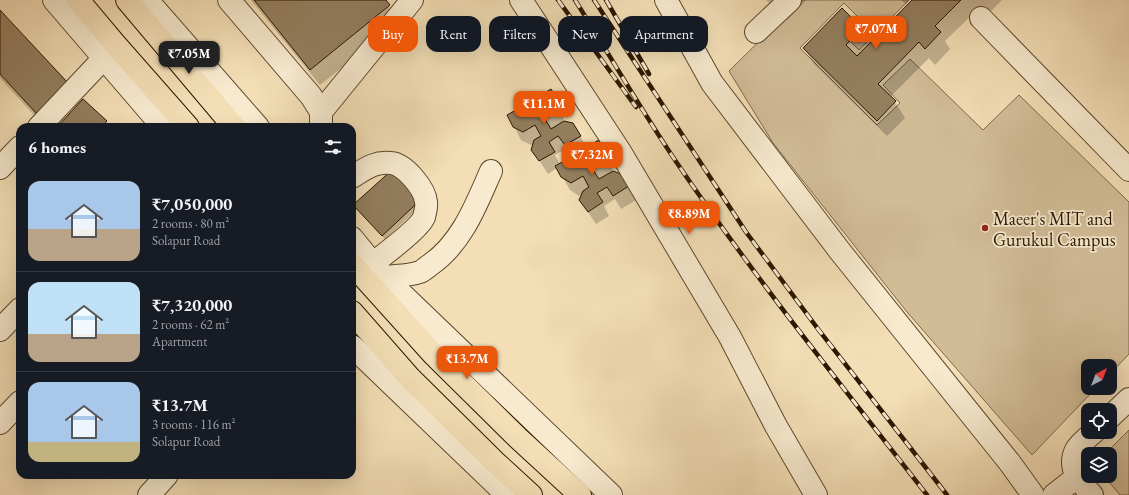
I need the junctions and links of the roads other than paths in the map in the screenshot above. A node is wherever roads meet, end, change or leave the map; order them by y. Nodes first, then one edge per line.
1 (54, 0) edge
2 (78, 0) edge
3 (127, 0) edge
4 (146, 0) edge
5 (229, 0) edge
6 (412, 0) edge
7 (521, 0) edge
8 (666, 0) edge
9 (790, 0) edge
10 (981, 18) dead end
11 (756, 32) dead end
12 (104, 58) junction
13 (321, 119) edge
14 (43, 123) edge
15 (160, 123) edge
16 (184, 123) edge
17 (231, 123) edge
18 (254, 123) edge
19 (16, 151) edge
20 (0, 168) edge
21 (1129, 170) edge
22 (491, 171) dead end
23 (356, 175) edge
24 (356, 247) edge
25 (367, 272) edge
26 (16, 313) edge
27 (356, 316) edge
28 (0, 330) edge
29 (356, 349) edge
30 (1129, 398) edge
31 (16, 406) edge
32 (1117, 410) edge
33 (0, 423) edge
34 (1087, 439) edge
35 (1077, 477) junction
36 (163, 479) edge
37 (522, 494) edge
38 (149, 495) edge
39 (580, 495) edge
40 (611, 495) edge
41 (816, 495) edge
42 (1032, 495) edge
43 (1054, 495) edge
44 (1092, 495) edge

1 - 12 street
2 - 16 highway
3 - 17 highway
4 - 18 street
5 - 13 street
6 - 13 street
7 - 41 street
8 - 42 street
9 - 11 street
10 - 21 street
12 - 14 street
12 - 15 street
19 - 20 street
22 - 25 street
23 - 25 street
24 - 25 street
25 - 39 highway
25 - 40 street
26 - 28 street
27 - 37 highway
29 - 37 street
30 - 32 street
31 - 33 street
34 - 35 street
35 - 43 street
35 - 44 street
36 - 38 street

